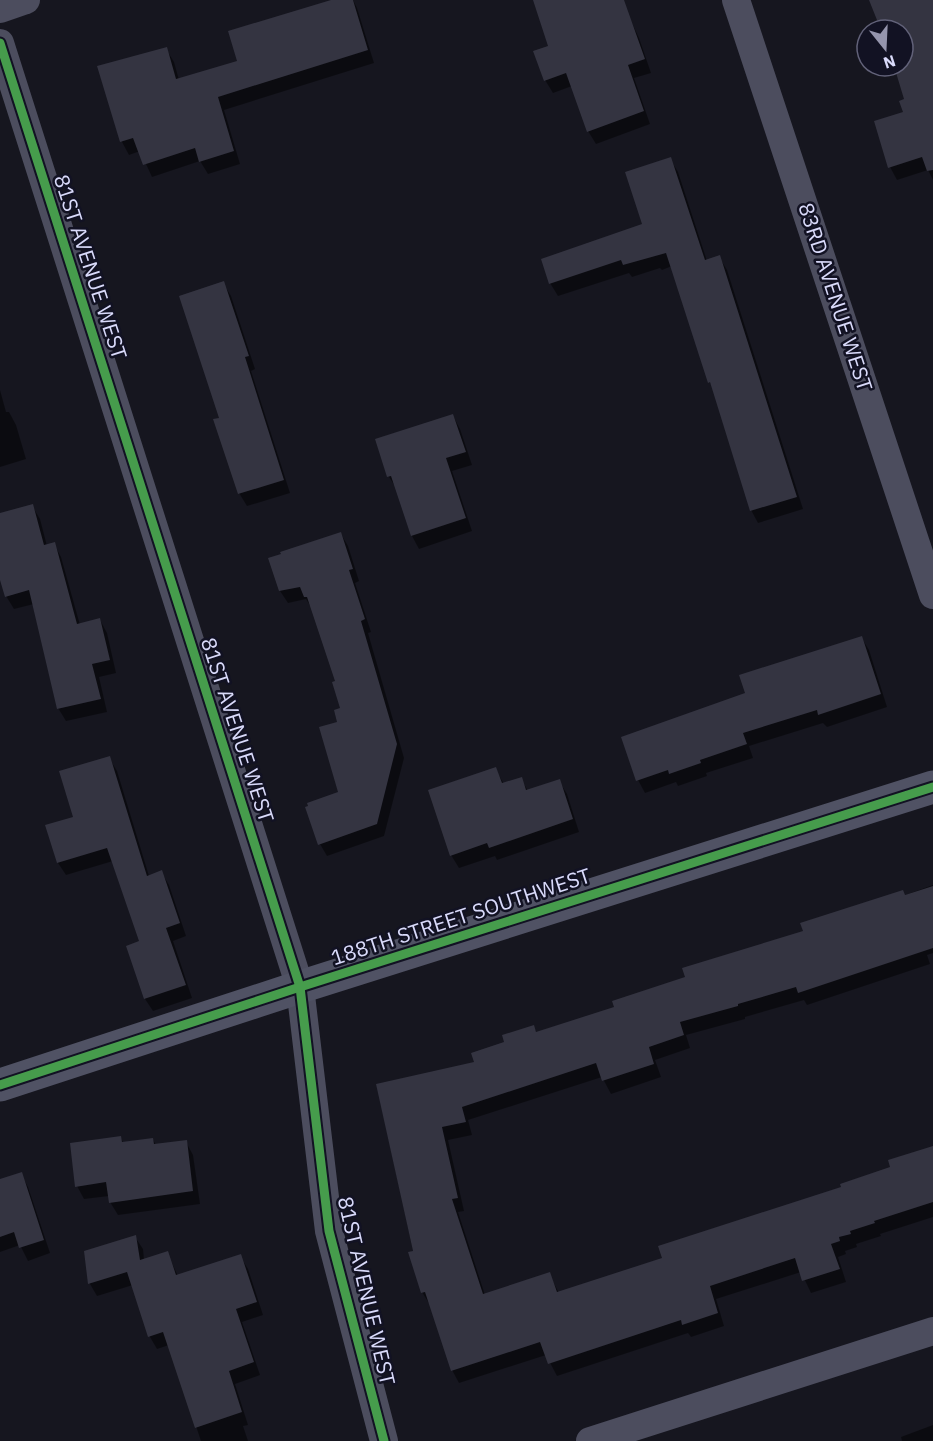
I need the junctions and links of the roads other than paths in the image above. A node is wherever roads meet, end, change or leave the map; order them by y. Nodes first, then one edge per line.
1 (26, 0) edge
2 (736, 0) edge
3 (0, 9) edge
4 (0, 43) edge
5 (933, 595) edge
6 (933, 787) edge
7 (300, 987) junction
8 (0, 1085) edge
9 (933, 1331) edge
10 (384, 1441) edge
11 (590, 1441) edge

1 - 3 street
2 - 5 street, 83RD AVENUE WEST
4 - 7 street, 81ST AVENUE WEST
6 - 7 street, 188TH STREET SOUTHWEST
7 - 8 street, 188TH STREET SOUTHWEST
7 - 10 street, 81ST AVENUE WEST
9 - 11 street

